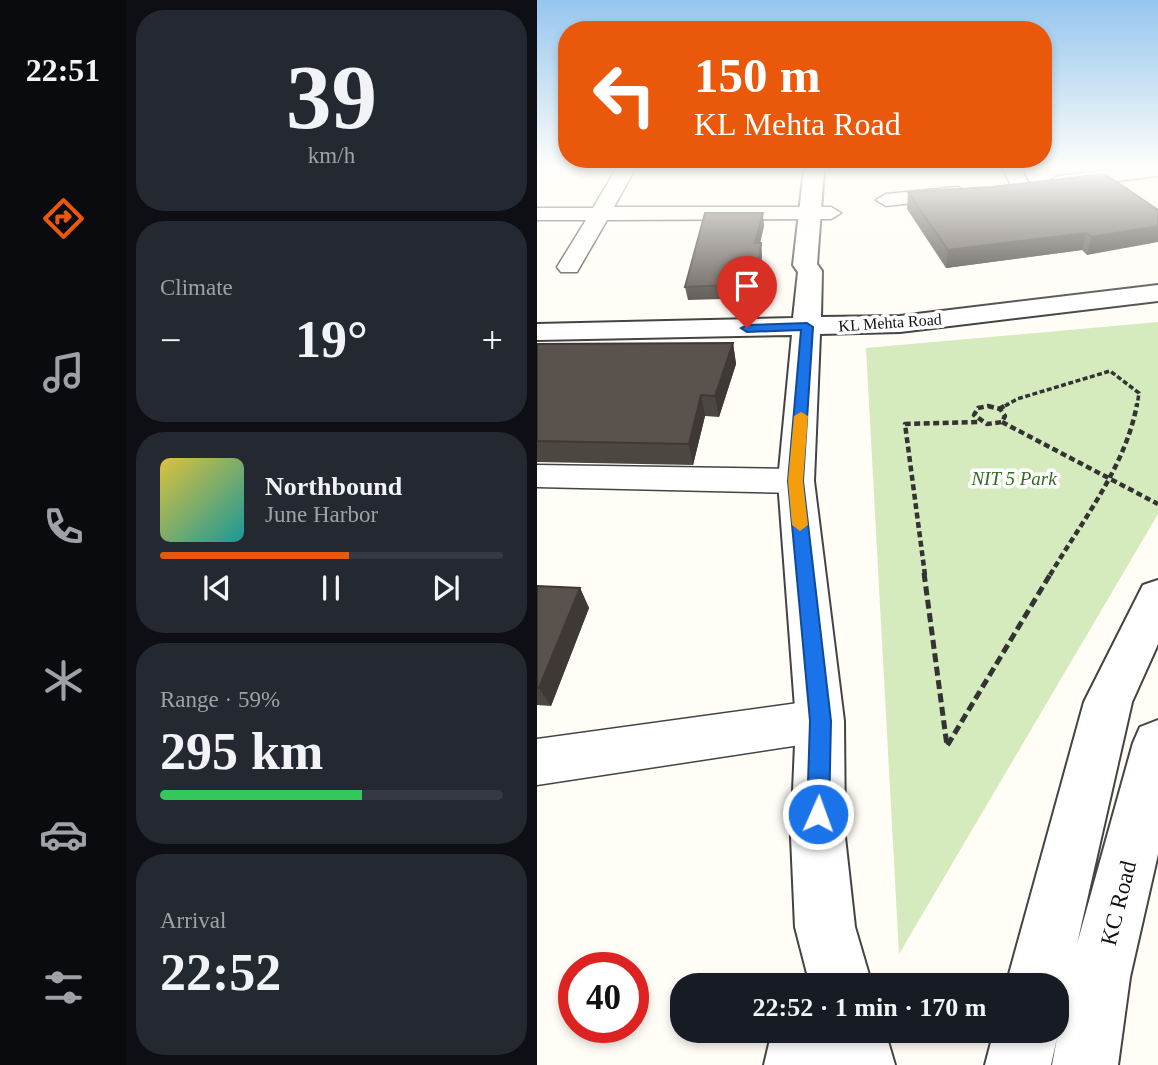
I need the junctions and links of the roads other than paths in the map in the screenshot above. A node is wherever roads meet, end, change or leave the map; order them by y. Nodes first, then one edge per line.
1 (598, 219) edge
2 (820, 219) edge
3 (569, 267) dead end
4 (1158, 280) edge
5 (1158, 293) edge
6 (809, 303) junction
7 (537, 318) edge
8 (537, 332) edge
9 (537, 477) edge
10 (796, 481) junction
11 (1158, 597) edge
12 (821, 721) junction
13 (1158, 743) edge
14 (537, 762) edge
15 (825, 927) junction
16 (815, 973) edge
17 (838, 973) edge
18 (1040, 973) edge
19 (802, 1043) edge
20 (856, 1043) edge
21 (1023, 1043) edge
22 (797, 1065) edge
23 (862, 1065) edge
24 (1018, 1065) edge
25 (1085, 1065) edge

1 - 3 street
2 - 6 street
4 - 6 street, KL Mehta Road
5 - 6 street, KL Mehta Road
6 - 7 street, KL Mehta Road
6 - 8 street, KL Mehta Road
6 - 10 street
9 - 10 street
10 - 12 street
11 - 18 street
12 - 14 street
12 - 15 street
13 - 25 street, KC Road
15 - 16 street
15 - 17 street
19 - 22 street
20 - 23 street
21 - 24 street

